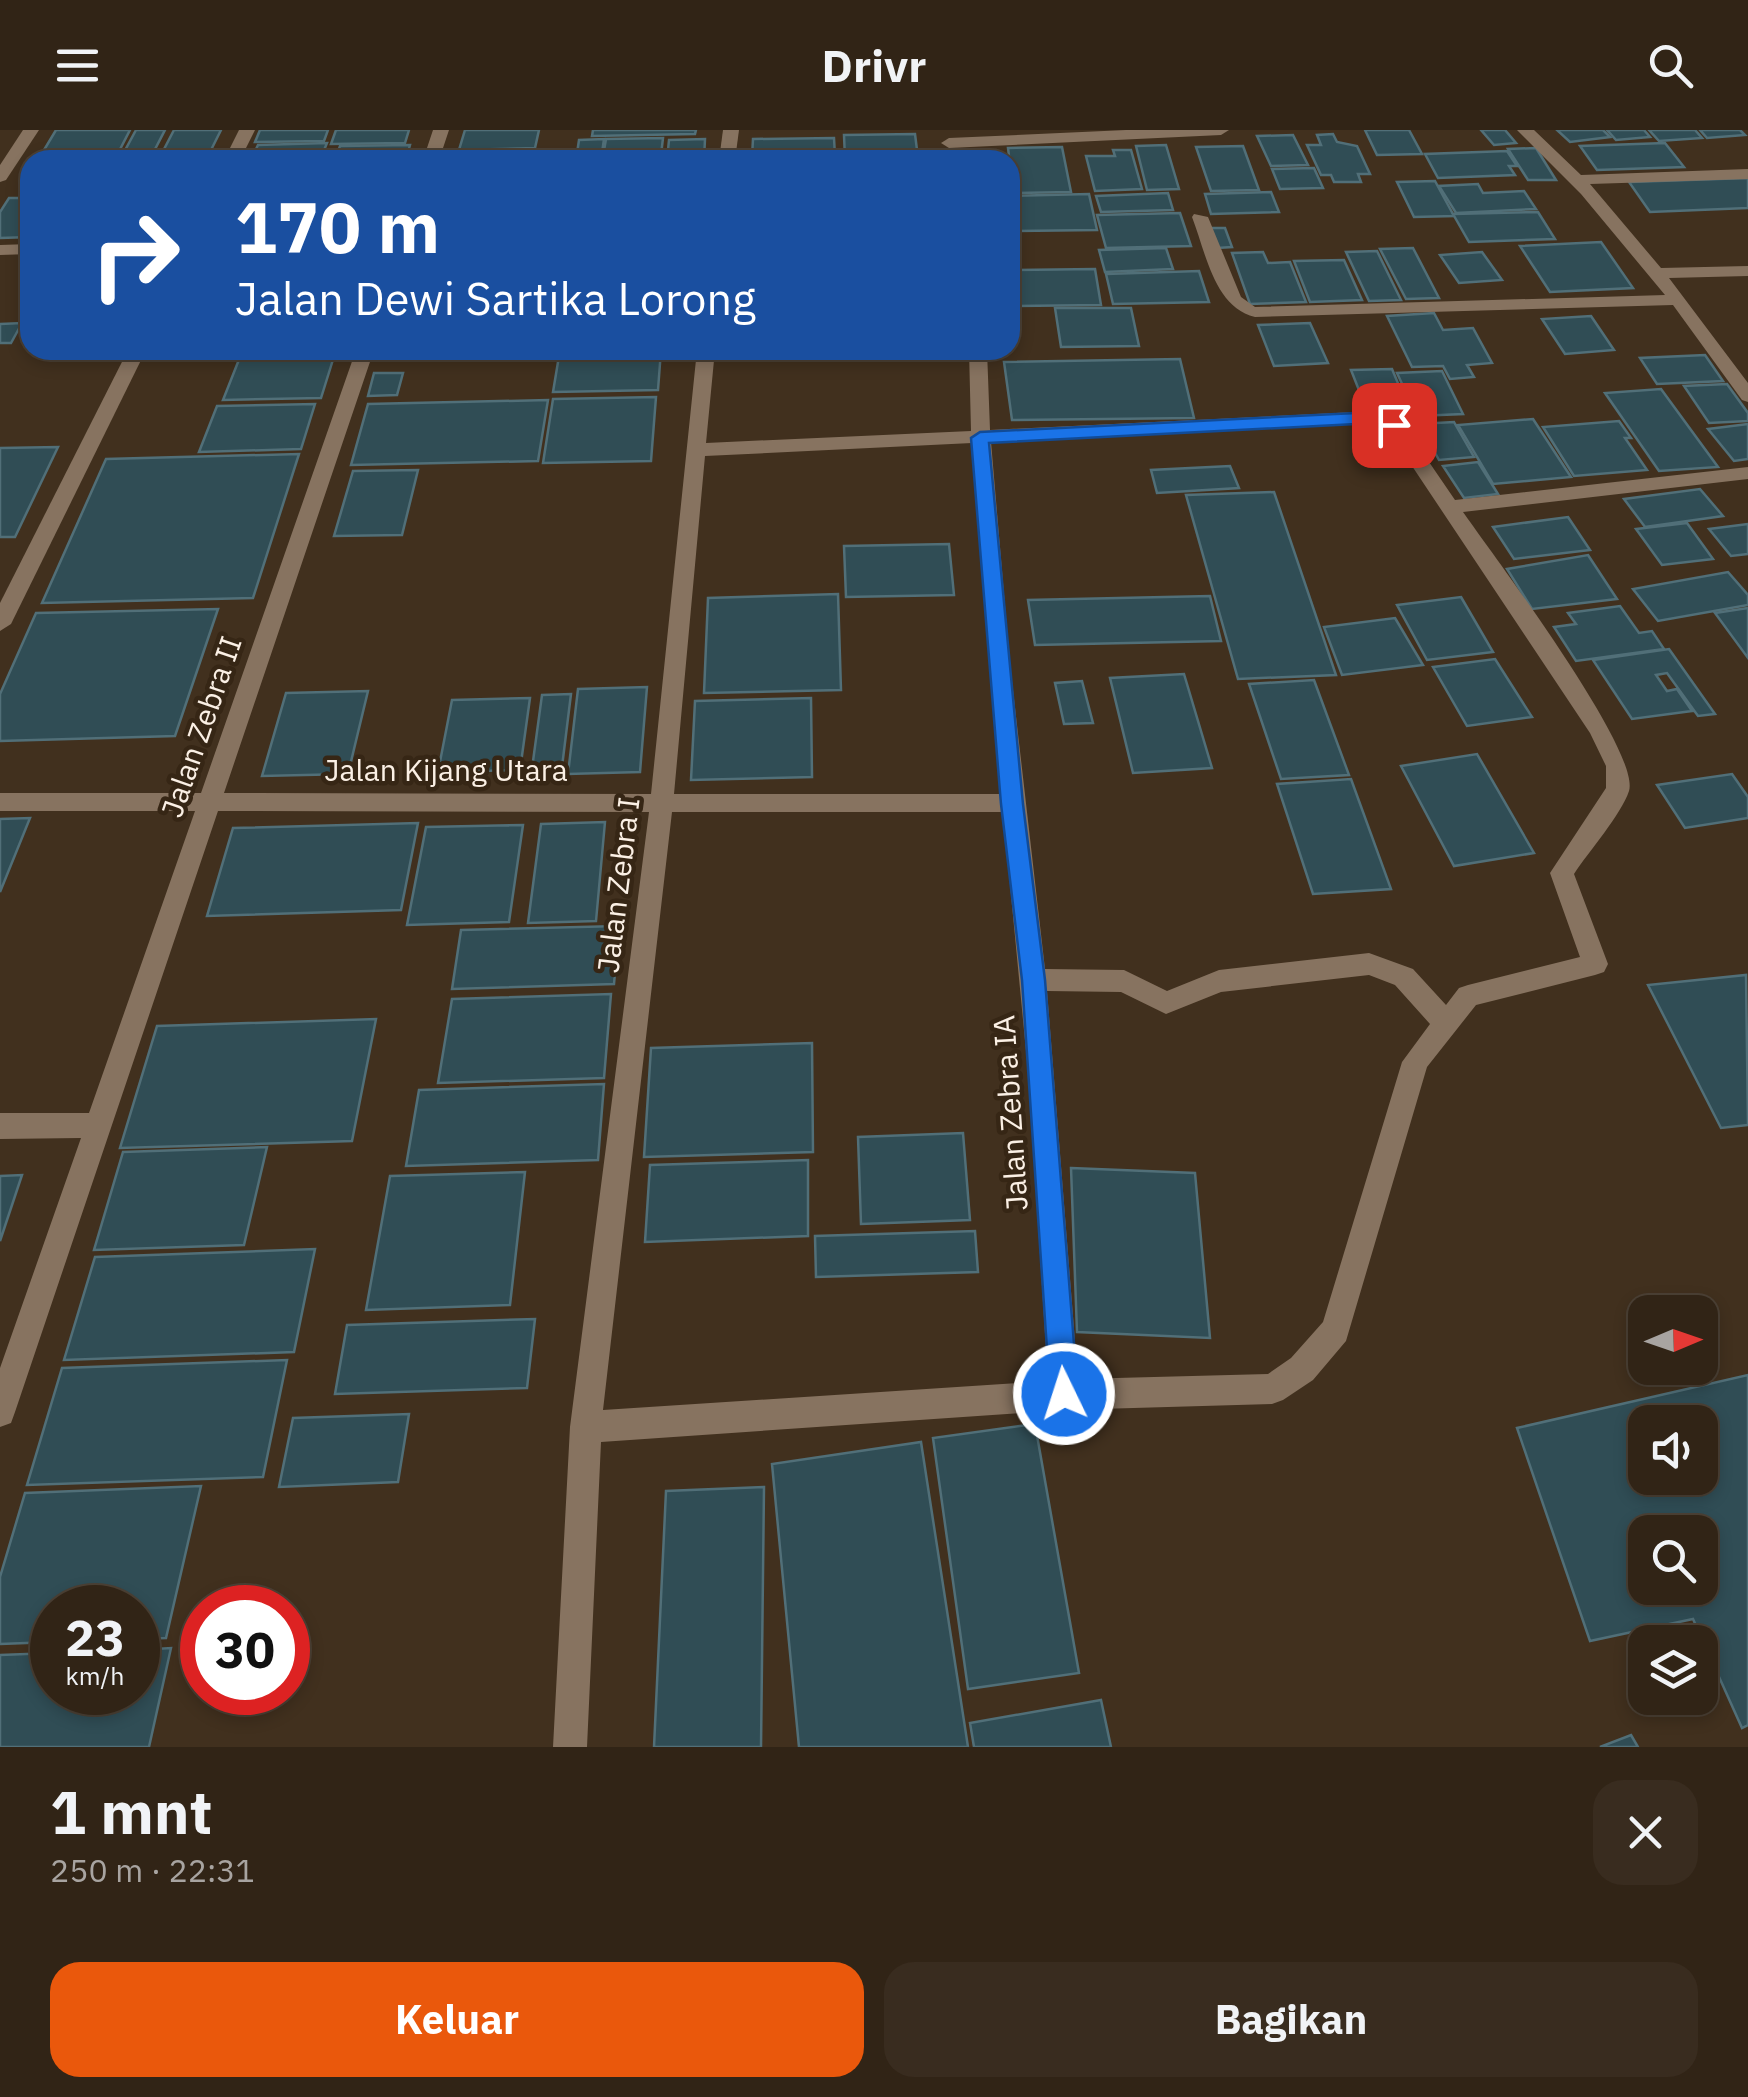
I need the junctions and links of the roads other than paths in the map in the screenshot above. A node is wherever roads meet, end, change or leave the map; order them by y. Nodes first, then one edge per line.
1 (32, 130) edge
2 (1221, 130) edge
3 (1525, 130) edge
4 (950, 144) edge
5 (1748, 174) edge
6 (0, 176) edge
7 (1579, 180) junction
8 (1200, 217) dead end
9 (1748, 271) edge
10 (1657, 273) junction
11 (1679, 300) junction
12 (132, 360) edge
13 (362, 360) edge
14 (705, 360) edge
15 (978, 360) edge
16 (1748, 396) edge
17 (980, 438) junction
18 (696, 450) junction
19 (1748, 472) edge
20 (1450, 507) junction
21 (0, 624) edge
22 (212, 801) junction
23 (662, 801) junction
24 (0, 802) edge
25 (1012, 804) junction
26 (1034, 980) junction
27 (1446, 1023) junction
28 (0, 1126) edge
29 (101, 1126) junction
30 (1064, 1394) junction
31 (0, 1412) edge
32 (586, 1427) junction
33 (570, 1747) edge

1 - 6 street
2 - 4 street
3 - 7 street
5 - 7 street
7 - 10 street
8 - 11 street
9 - 10 street
10 - 11 street
11 - 16 street
12 - 21 street
13 - 22 street, Jalan Zebra II
14 - 18 street, Jalan Zebra I
15 - 17 street, Jalan Zebra IA
17 - 18 street
17 - 20 street
17 - 25 street, Jalan Zebra IA
18 - 23 street, Jalan Zebra I
19 - 20 street
20 - 27 street
22 - 23 street, Jalan Kijang Utara
22 - 24 street, Jalan Kijang Utara
22 - 29 street, Jalan Zebra II
23 - 25 street, Jalan Kijang Utara
23 - 32 street, Jalan Zebra I
25 - 26 street, Jalan Zebra IA
26 - 27 street
26 - 30 street, Jalan Zebra IA
27 - 30 street
28 - 29 street
29 - 31 street, Jalan Zebra II
30 - 32 street
32 - 33 street, Jalan Zebra I

